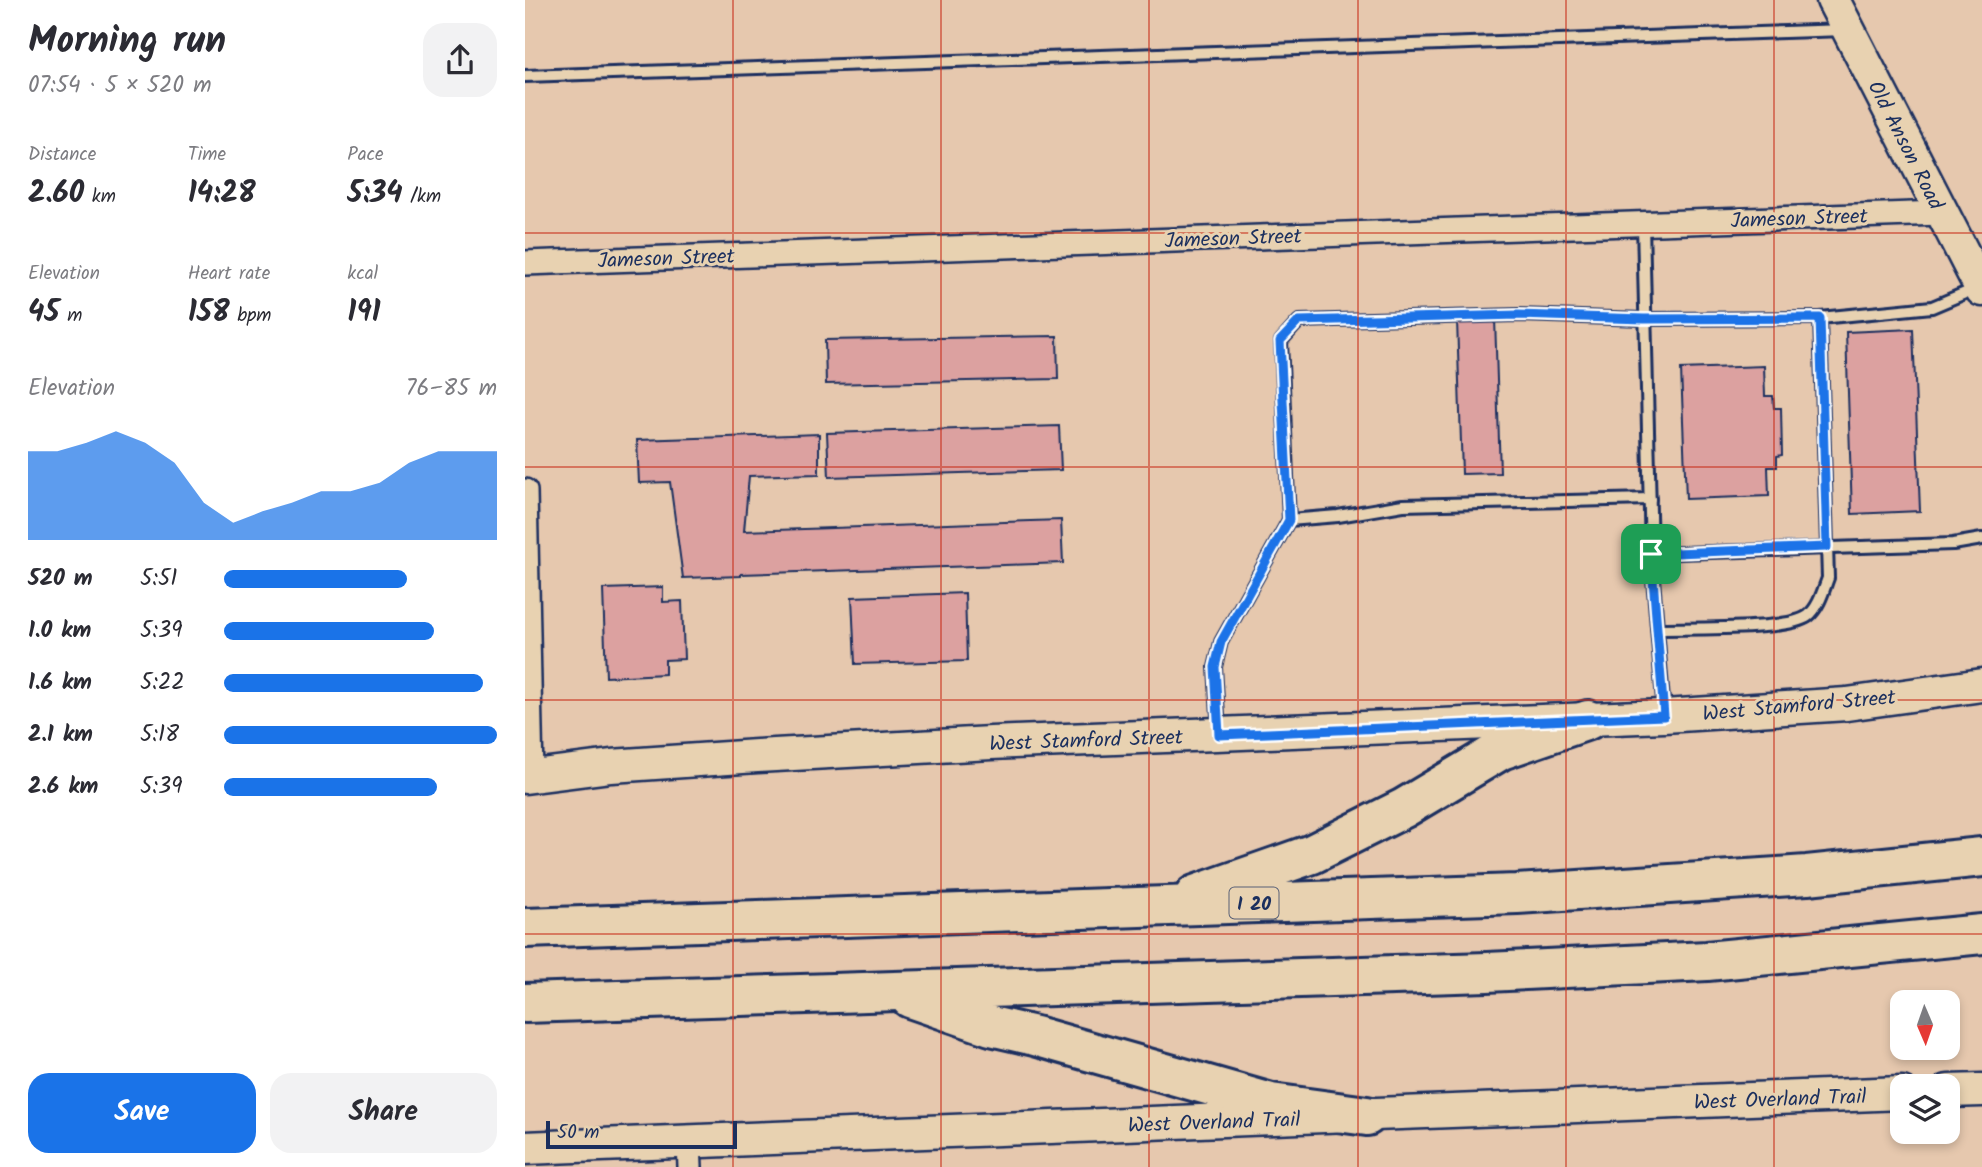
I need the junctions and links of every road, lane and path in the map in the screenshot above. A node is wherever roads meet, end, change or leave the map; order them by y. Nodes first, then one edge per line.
1 (1833, 0) edge
2 (1848, 30) junction
3 (525, 76) edge
4 (1941, 213) junction
5 (1643, 224) junction
6 (525, 263) edge
7 (1981, 288) edge
8 (1820, 318) junction
9 (1644, 319) junction
10 (525, 491) edge
11 (1650, 499) junction
12 (525, 503) edge
13 (1289, 520) junction
14 (1982, 539) edge
15 (1827, 547) junction
16 (1651, 554) junction
17 (1658, 629) junction
18 (1982, 685) edge
19 (1943, 690) junction
20 (1982, 696) edge
21 (1664, 716) junction
22 (1588, 720) junction
23 (1219, 735) junction
24 (528, 777) edge
25 (1982, 857) edge
26 (1166, 906) junction
27 (525, 928) edge
28 (1982, 934) edge
29 (888, 990) junction
30 (525, 1003) edge
31 (1982, 1090) edge
32 (1960, 1091) edge
33 (1890, 1094) edge
34 (1367, 1116) junction
35 (525, 1148) edge
36 (690, 1155) edge

1 - 2 main road, Old Anson Road
2 - 3 lane
2 - 4 main road, Old Anson Road
4 - 5 street, Jameson Street
4 - 7 main road, Old Anson Road
5 - 6 street, Jameson Street
5 - 9 lane
7 - 8 lane
8 - 9 lane
8 - 15 lane
9 - 11 lane
9 - 13 lane
10 - 12 street
11 - 13 lane
11 - 16 lane
12 - 24 street
13 - 23 lane
14 - 15 lane
15 - 16 lane
15 - 17 lane
16 - 17 lane
17 - 21 lane
18 - 19 main road, West Stamford Street
19 - 20 main road
19 - 21 main road, West Stamford Street
21 - 22 main road, West Stamford Street
22 - 23 main road, West Stamford Street
22 - 26 highway
23 - 24 main road, West Stamford Street
25 - 26 highway, I 20
26 - 27 highway, I 20
28 - 29 highway
29 - 30 highway
29 - 34 highway
31 - 32 main road
33 - 34 main road, West Overland Trail
34 - 36 main road, West Overland Trail
35 - 36 main road, West Overland Trail

